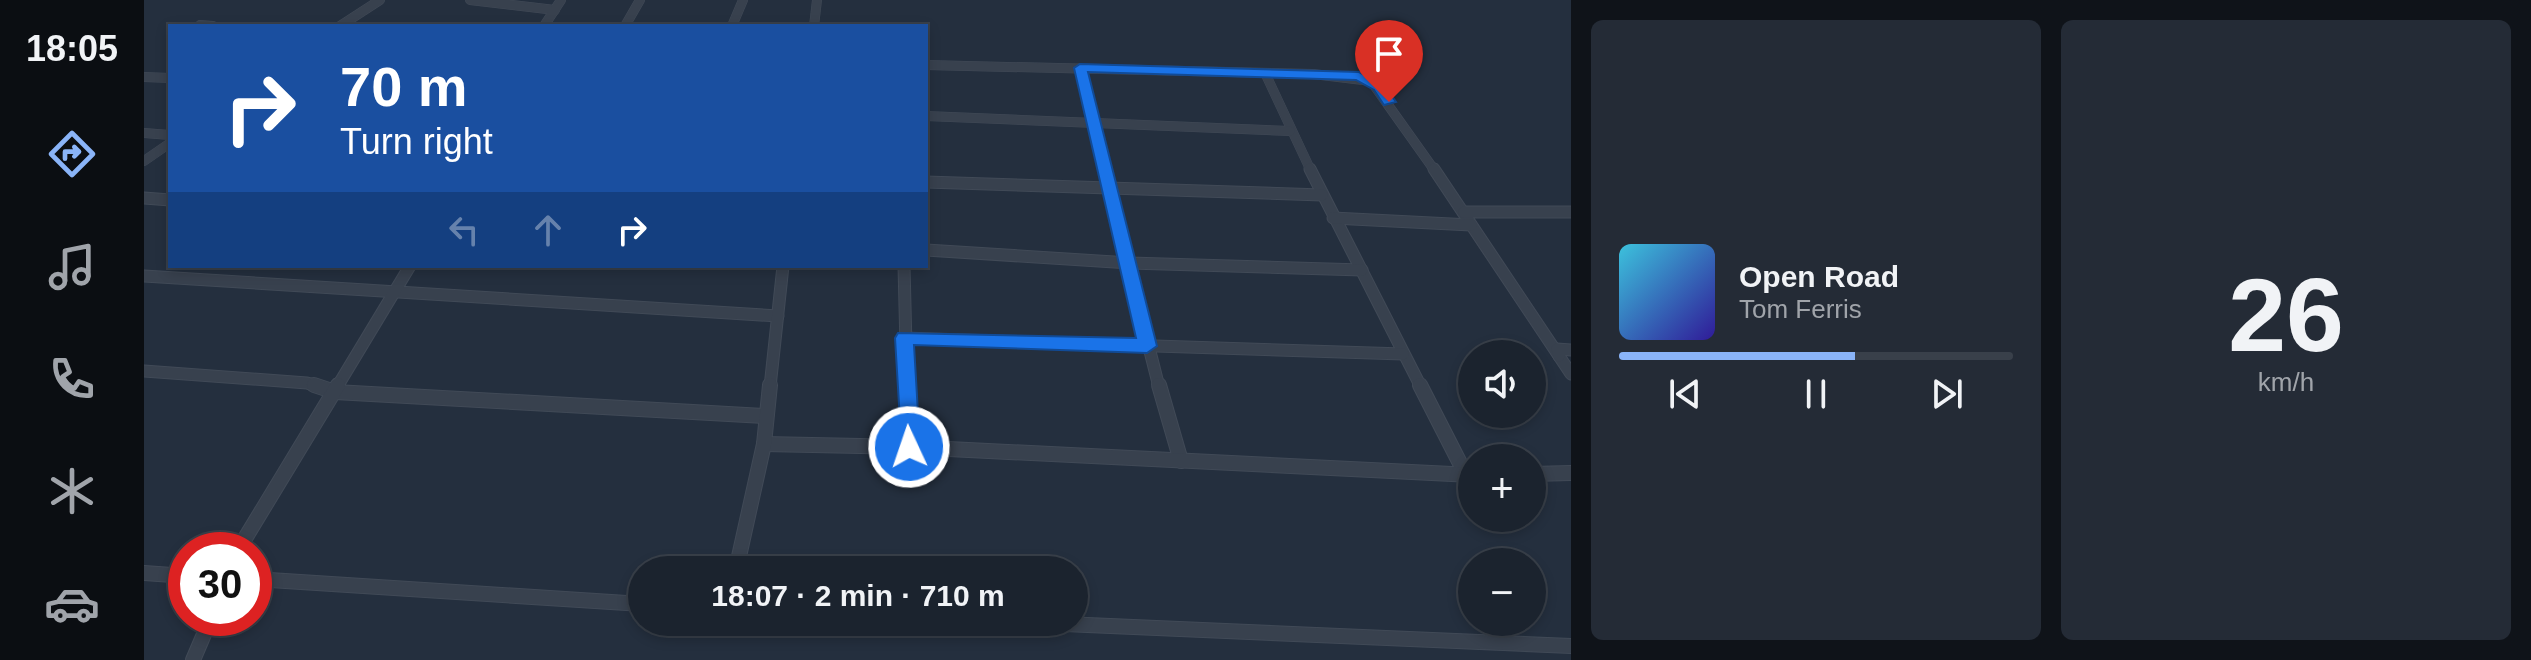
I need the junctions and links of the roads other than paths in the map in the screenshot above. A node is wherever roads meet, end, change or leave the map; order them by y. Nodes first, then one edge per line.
1 (380, 0) edge
2 (470, 0) edge
3 (561, 0) edge
4 (640, 0) edge
5 (743, 0) edge
6 (817, 0) edge
7 (555, 10) junction
8 (343, 24) edge
9 (545, 24) edge
10 (626, 24) edge
11 (733, 24) edge
12 (814, 24) edge
13 (928, 65) edge
14 (1080, 68) junction
15 (1266, 75) junction
16 (144, 77) edge
17 (168, 78) edge
18 (928, 116) edge
19 (1092, 124) junction
20 (1290, 131) junction
21 (144, 133) edge
22 (168, 135) edge
23 (168, 144) edge
24 (144, 161) edge
25 (928, 182) edge
26 (1109, 186) junction
27 (1322, 195) junction
28 (144, 198) edge
29 (168, 200) edge
30 (1464, 212) junction
31 (1571, 212) edge
32 (1333, 218) junction
33 (1471, 225) junction
34 (928, 250) edge
35 (1130, 263) junction
36 (409, 268) edge
37 (783, 268) edge
38 (904, 268) edge
39 (1362, 270) junction
40 (144, 276) edge
41 (395, 293) junction
42 (778, 316) junction
43 (904, 338) junction
44 (1147, 346) junction
45 (1403, 354) junction
46 (1566, 354) edge
47 (144, 371) edge
48 (1571, 374) edge
49 (335, 392) junction
50 (766, 416) junction
51 (764, 444) junction
52 (909, 447) junction
53 (1458, 455) edge
54 (1181, 461) junction
55 (1571, 473) edge
56 (1458, 474) edge
57 (1546, 474) edge
58 (249, 532) edge
59 (739, 556) edge
60 (144, 573) edge
61 (168, 575) edge
62 (272, 580) edge
63 (628, 603) edge
64 (1088, 625) edge
65 (203, 636) edge
66 (1571, 646) edge
67 (193, 660) edge

1 - 8 street
2 - 7 street
3 - 7 street
4 - 10 street
5 - 11 street
6 - 12 street
7 - 9 street
13 - 14 street
14 - 15 street
14 - 19 street
15 - 20 street
15 - 30 street
16 - 17 street
18 - 19 street
19 - 20 street
19 - 26 street
20 - 27 street
21 - 22 street
23 - 24 street
25 - 26 street
26 - 27 street
26 - 35 street
27 - 32 street
28 - 29 street
30 - 31 street
30 - 33 street
32 - 33 street
32 - 39 street
33 - 46 street
34 - 35 street
35 - 39 street
35 - 44 street
36 - 41 street
37 - 42 street
38 - 43 street
39 - 45 street
40 - 41 street
41 - 42 street
41 - 49 street
42 - 50 street
43 - 44 street
43 - 52 street
44 - 45 street
44 - 54 street
45 - 53 street
46 - 48 street
47 - 49 street
49 - 50 street
49 - 58 street
50 - 51 street
51 - 52 street
51 - 59 street
52 - 54 street
54 - 56 street
55 - 57 street
60 - 61 street
62 - 63 street
64 - 66 street
65 - 67 street

